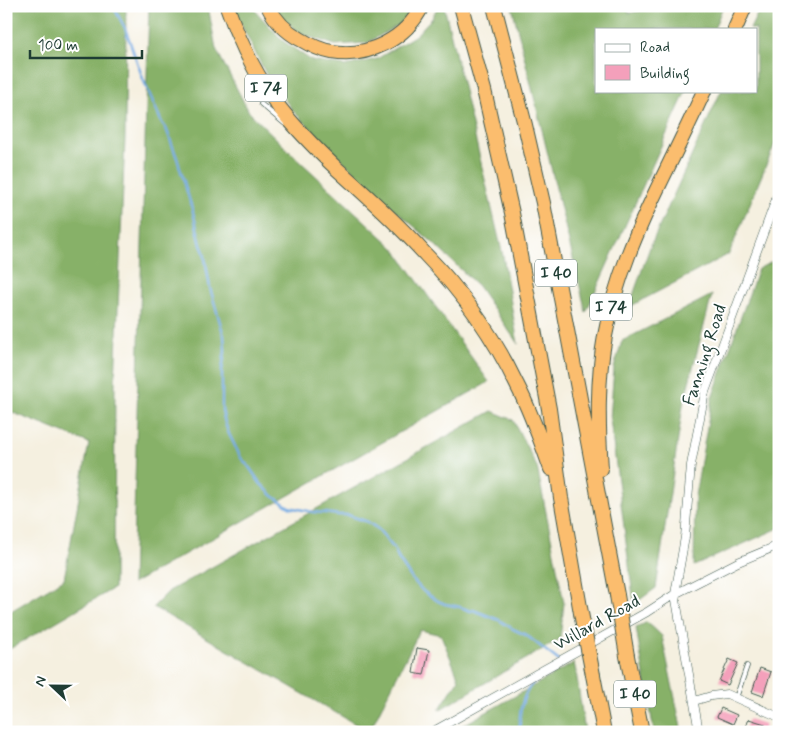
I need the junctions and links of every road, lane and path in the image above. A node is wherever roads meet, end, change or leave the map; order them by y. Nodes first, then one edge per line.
1 (228, 6) edge
2 (268, 6) edge
3 (422, 6) edge
4 (461, 6) edge
5 (494, 6) edge
6 (745, 6) edge
7 (734, 28) edge
8 (704, 92) edge
9 (261, 104) dead end
10 (326, 157) junction
11 (779, 191) edge
12 (561, 498) junction
13 (607, 542) junction
14 (779, 545) edge
15 (675, 594) junction
16 (747, 666) dead end
17 (736, 698) junction
18 (694, 701) junction
19 (779, 718) edge
20 (432, 732) edge
21 (604, 732) edge
22 (642, 732) edge
23 (699, 732) edge

1 - 10 highway, I 74
2 - 3 highway
4 - 12 highway, I 40
5 - 13 highway, I 40
6 - 7 highway
8 - 13 highway, I 74
9 - 10 lane
10 - 12 highway, I 74
11 - 15 street, Fanning Road
12 - 21 highway, I 40, bridge
13 - 22 highway, I 40, bridge
14 - 15 street, Willard Road
15 - 18 street
15 - 20 street, Willard Road
16 - 17 lane
17 - 18 street
17 - 19 street
18 - 23 street

